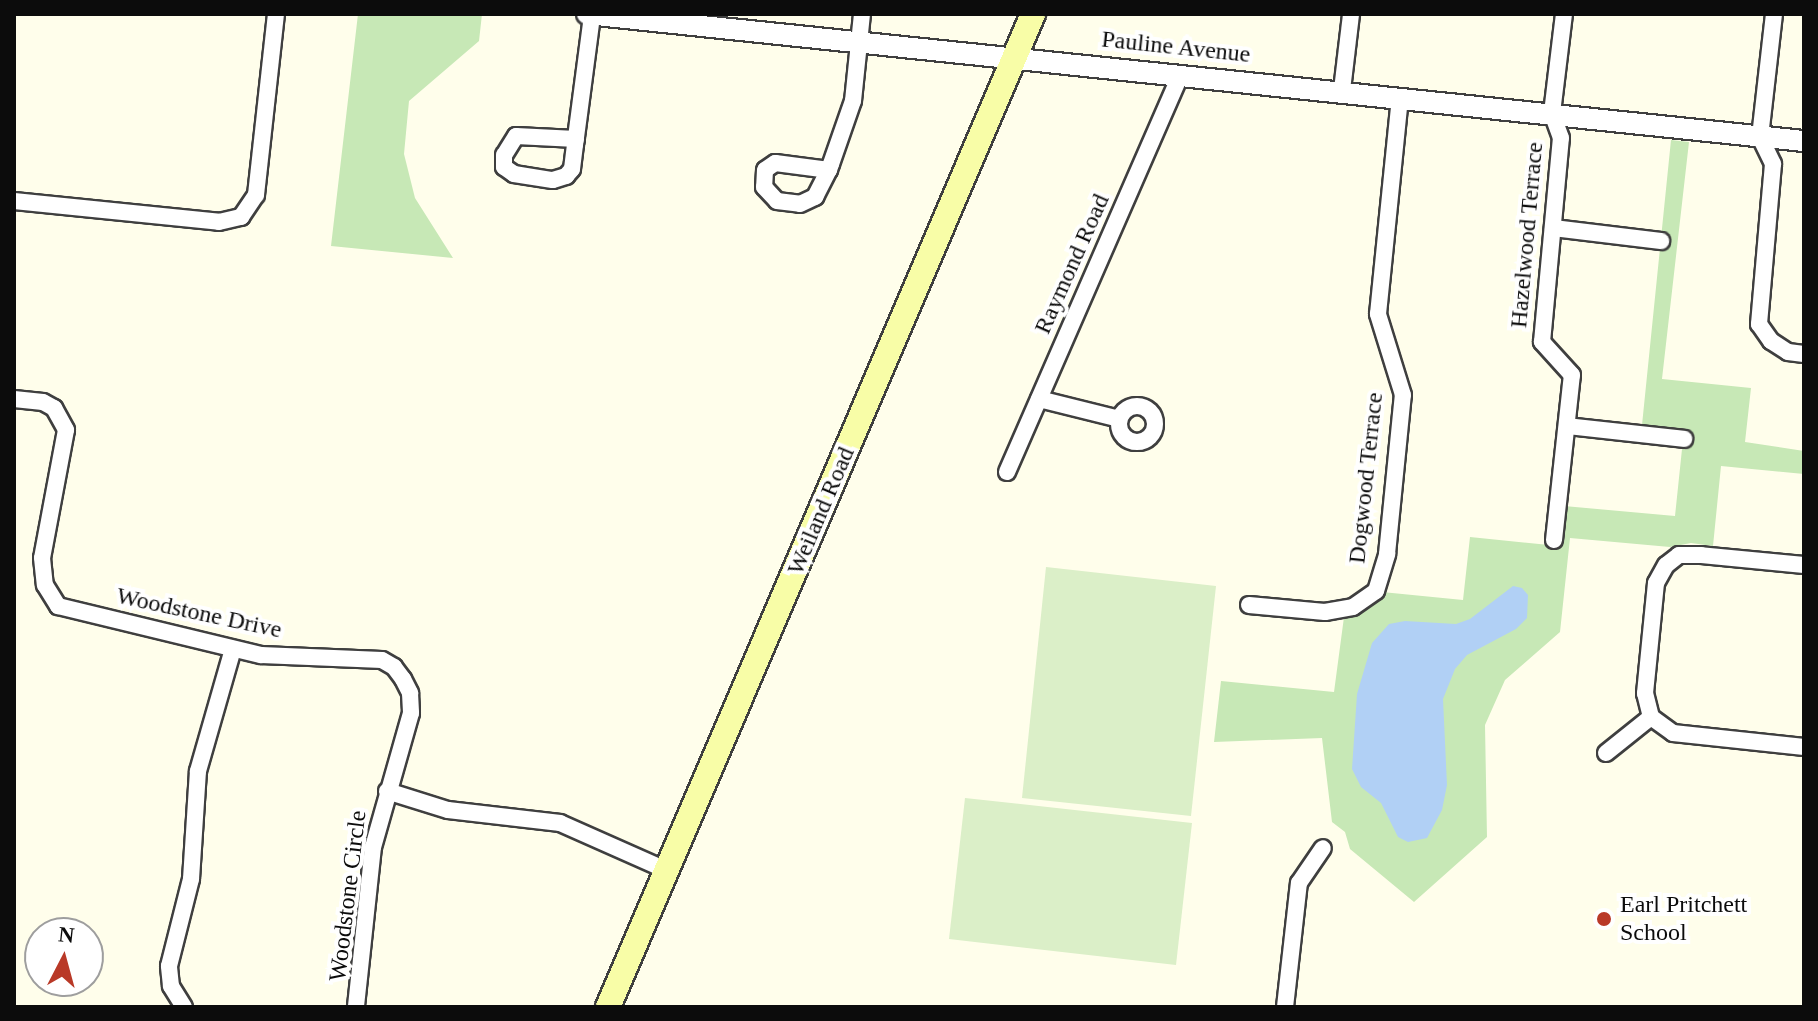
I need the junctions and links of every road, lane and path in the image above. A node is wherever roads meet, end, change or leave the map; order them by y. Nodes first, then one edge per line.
1 (276, 14) edge
2 (589, 14) edge
3 (862, 14) edge
4 (1033, 14) edge
5 (1351, 14) edge
6 (1564, 14) edge
7 (1774, 14) edge
8 (859, 42) junction
9 (1014, 56) junction
10 (1181, 74) junction
11 (1342, 90) junction
12 (1400, 97) junction
13 (1552, 113) junction
14 (1760, 137) junction
15 (576, 139) dead end
16 (1804, 141) edge
17 (829, 170) dead end
18 (14, 201) edge
19 (1553, 228) junction
20 (1661, 241) dead end
21 (1804, 354) edge
22 (14, 399) edge
23 (1039, 399) junction
24 (1119, 419) dead end
25 (1567, 426) junction
26 (1684, 439) dead end
27 (1007, 472) dead end
28 (1554, 540) dead end
29 (1804, 565) edge
30 (1249, 605) dead end
31 (233, 649) junction
32 (1651, 717) junction
33 (1804, 747) edge
34 (1606, 753) dead end
35 (387, 791) junction
36 (1323, 848) dead end
37 (666, 870) junction
38 (184, 1007) edge
39 (356, 1007) edge
40 (608, 1007) edge
41 (1285, 1007) edge

1 - 18 street
2 - 8 street, Pauline Avenue
2 - 15 street
3 - 8 street
4 - 9 main road, Weiland Road
5 - 11 street
6 - 13 street, Hazelwood Terrace
7 - 14 street
8 - 9 street, Pauline Avenue
8 - 17 street
9 - 10 street, Pauline Avenue
9 - 37 main road, Weiland Road
10 - 11 street, Pauline Avenue
10 - 23 street, Raymond Road
11 - 12 street, Pauline Avenue
12 - 13 street, Pauline Avenue
12 - 30 street, Dogwood Terrace
13 - 14 street, Pauline Avenue
13 - 19 street, Hazelwood Terrace
14 - 16 street, Pauline Avenue
14 - 21 street
19 - 20 street
19 - 25 street, Hazelwood Terrace
22 - 31 street, Woodstone Drive
23 - 24 street
23 - 27 street, Raymond Road
25 - 26 street
25 - 28 street, Hazelwood Terrace
29 - 32 street
31 - 35 street, Woodstone Drive
31 - 38 street
32 - 33 street
32 - 34 street
35 - 37 street
35 - 39 street, Woodstone Circle
36 - 41 street
37 - 40 main road, Weiland Road

